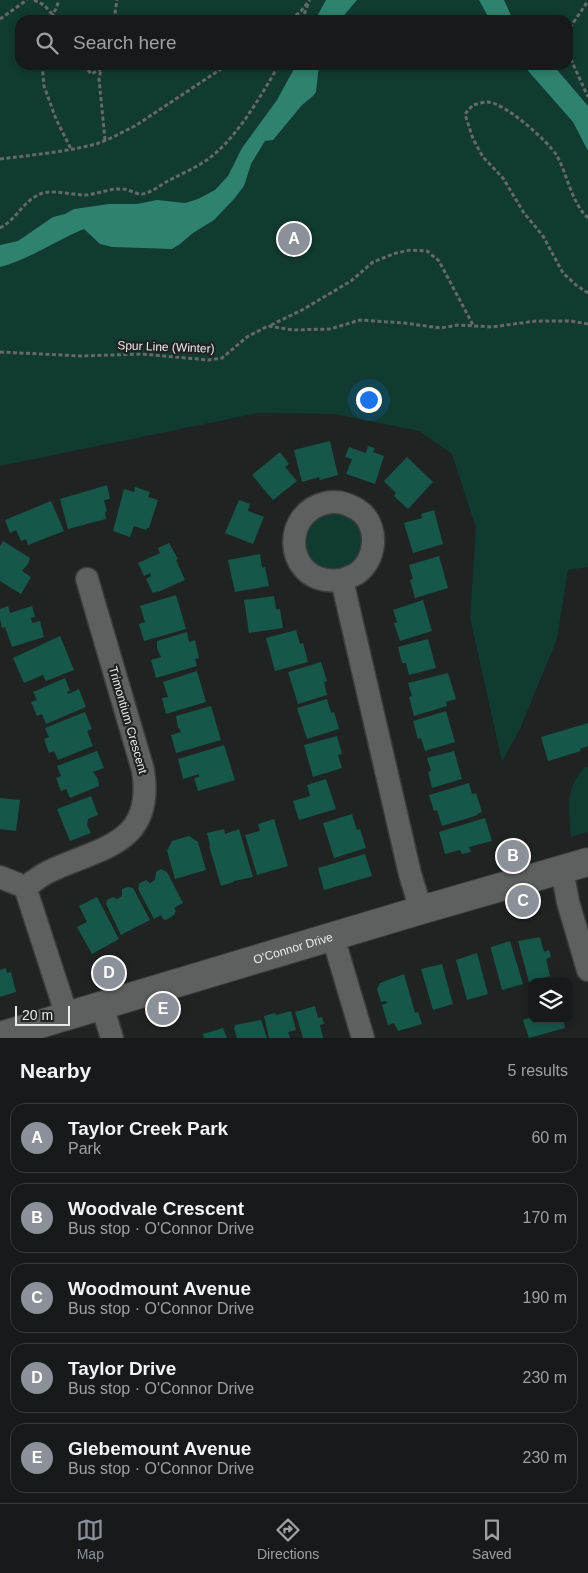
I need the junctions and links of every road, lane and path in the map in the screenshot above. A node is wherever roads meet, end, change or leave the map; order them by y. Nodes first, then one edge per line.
1 (27, 0) edge
2 (34, 0) edge
3 (59, 0) edge
4 (117, 0) edge
5 (309, 1) edge
6 (588, 1) edge
7 (52, 14) joint
8 (115, 15) edge
9 (296, 15) edge
10 (304, 15) edge
11 (0, 18) edge
12 (573, 24) edge
13 (573, 65) edge
14 (42, 70) edge
15 (88, 70) edge
16 (99, 70) edge
17 (101, 70) edge
18 (219, 70) edge
19 (276, 70) edge
20 (588, 97) edge
21 (105, 140) junction
22 (71, 149) junction
23 (0, 159) edge
24 (588, 218) edge
25 (0, 228) edge
26 (588, 292) edge
27 (588, 324) edge
28 (473, 325) junction
29 (268, 326) junction
30 (0, 352) edge
31 (86, 579) dead end
32 (342, 580) dead end
33 (575, 865) edge
34 (0, 877) edge
35 (25, 887) junction
36 (421, 910) junction
37 (333, 937) junction
38 (588, 970) edge
39 (102, 1006) junction
40 (67, 1016) junction
41 (0, 1036) edge
42 (112, 1038) edge
43 (363, 1038) edge

1 - 11 path
2 - 7 path
3 - 7 path
4 - 8 path
5 - 9 path
5 - 10 path
6 - 12 path
13 - 20 path
14 - 22 path
15 - 16 path
17 - 21 path
18 - 21 path
19 - 25 path
21 - 22 path
22 - 23 path
24 - 26 path
27 - 28 path
28 - 29 path
28 - 29 path, Spur Line (Winter)
29 - 30 path, Spur Line (Winter)
31 - 35 street, Trimontium Crescent
32 - 36 street
33 - 36 main road, O'Connor Drive
33 - 38 street
34 - 35 street
35 - 40 street
36 - 37 main road, O'Connor Drive
37 - 39 main road, O'Connor Drive
37 - 43 street
39 - 40 main road, O'Connor Drive
39 - 42 street
40 - 41 main road, O'Connor Drive

